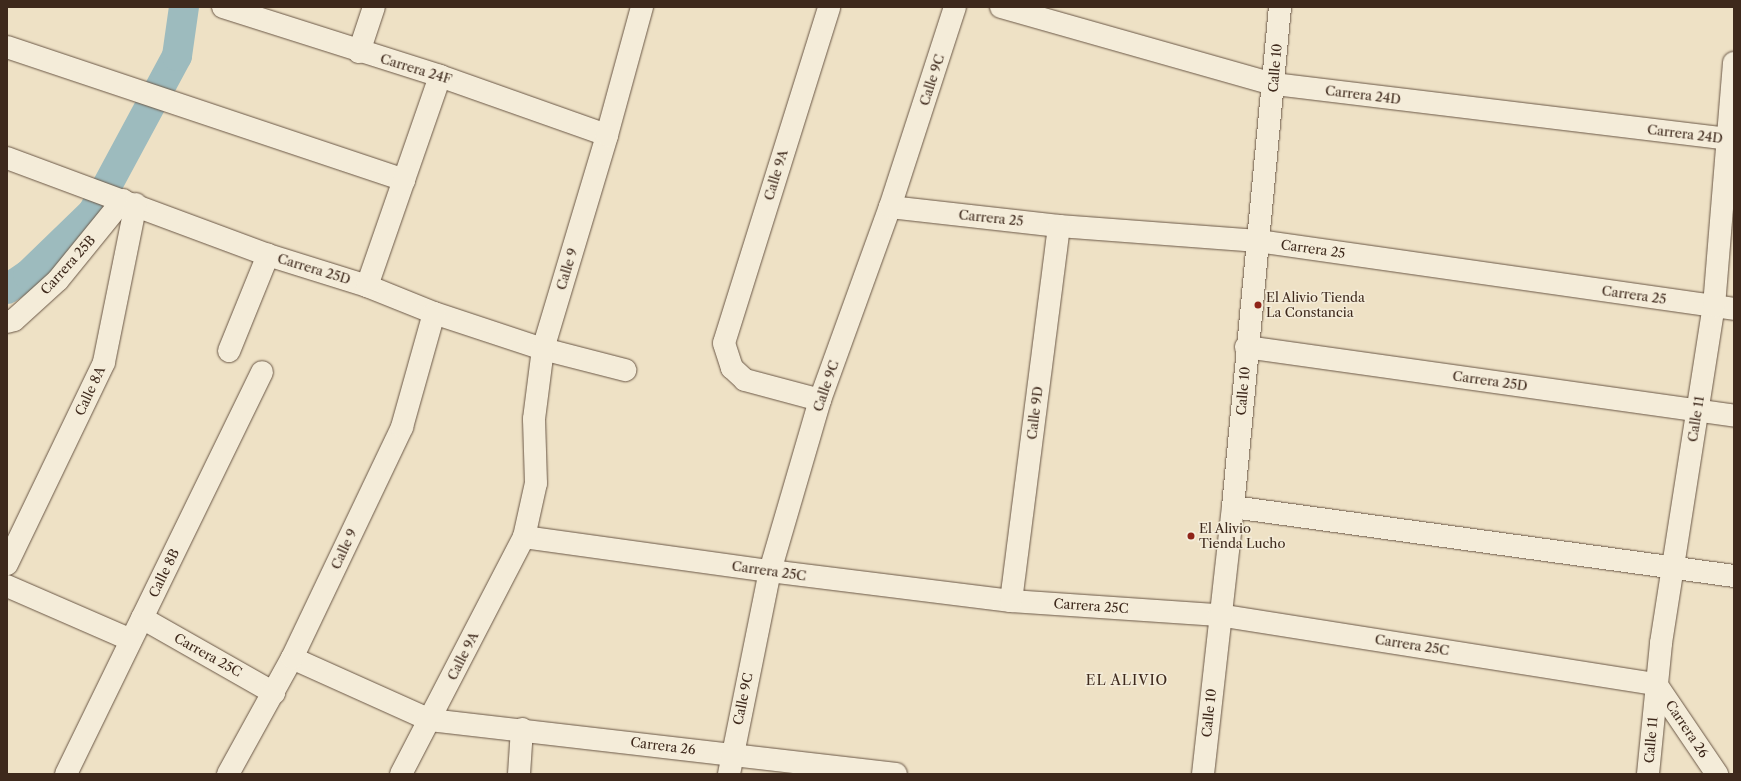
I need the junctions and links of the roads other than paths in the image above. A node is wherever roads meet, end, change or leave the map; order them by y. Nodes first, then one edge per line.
1 (223, 7) edge
2 (374, 7) edge
3 (642, 7) edge
4 (829, 7) edge
5 (955, 7) edge
6 (1001, 7) edge
7 (1280, 7) edge
8 (7, 47) edge
9 (359, 52) junction
10 (1734, 63) edge
11 (440, 76) junction
12 (1274, 84) junction
13 (607, 135) junction
14 (1731, 140) edge
15 (7, 158) edge
16 (404, 180) junction
17 (123, 200) junction
18 (890, 207) junction
19 (1059, 226) junction
20 (1258, 241) junction
21 (268, 255) junction
22 (368, 286) junction
23 (1724, 307) edge
24 (434, 313) junction
25 (7, 322) edge
26 (1246, 347) junction
27 (543, 349) junction
28 (229, 351) dead end
29 (625, 370) dead end
30 (262, 372) dead end
31 (820, 400) junction
32 (1698, 410) junction
33 (1734, 416) edge
34 (1233, 507) junction
35 (524, 537) junction
36 (7, 564) edge
37 (1672, 568) junction
38 (770, 571) junction
39 (1734, 576) edge
40 (7, 586) edge
41 (1011, 601) junction
42 (1219, 615) junction
43 (142, 618) junction
44 (131, 640) junction
45 (292, 658) junction
46 (1656, 684) junction
47 (274, 693) junction
48 (430, 720) junction
49 (522, 729) junction
50 (730, 764) edge
51 (66, 774) edge
52 (228, 774) edge
53 (401, 774) edge
54 (519, 774) edge
55 (896, 774) edge
56 (1203, 774) edge
57 (1648, 774) edge
58 (1717, 774) edge

1 - 9 street, Carrera 24F
2 - 9 street
3 - 13 street, Calle 9
4 - 31 street, Calle 9A
5 - 18 street, Calle 9C
6 - 12 street, Carrera 24D
7 - 12 street, Calle 10
8 - 16 street
9 - 11 street, Carrera 24F
10 - 14 street, Calle 11
11 - 13 street, Carrera 24F
11 - 16 street
12 - 14 street, Carrera 24D
12 - 20 street, Calle 10
13 - 27 street, Calle 9
14 - 23 street, Calle 11
15 - 17 street, Carrera 25D
16 - 22 street
17 - 21 street, Carrera 25D
17 - 25 street, Carrera 25B
17 - 36 street, Calle 8A
18 - 19 street, Carrera 25
18 - 31 street, Calle 9C
19 - 20 street, Carrera 25
19 - 41 street, Calle 9D
20 - 23 street, Carrera 25
20 - 26 street, Calle 10
21 - 22 street, Carrera 25D
21 - 28 street
22 - 24 street, Carrera 25D
23 - 32 street, Calle 11
24 - 27 street, Carrera 25D
24 - 45 street, Calle 9
26 - 32 street, Carrera 25D
26 - 34 street, Calle 10
27 - 29 street, Carrera 25D
27 - 35 street, Calle 9
30 - 43 street, Calle 8B
31 - 38 street, Calle 9C
32 - 33 street, Carrera 25D
32 - 37 street, Calle 11
34 - 37 street
34 - 42 street, Calle 10
35 - 38 street, Carrera 25C
35 - 48 street, Calle 9A
37 - 39 street
37 - 46 street, Calle 11
38 - 41 street, Carrera 25C
38 - 50 street, Calle 9C
40 - 44 street
41 - 42 street, Carrera 25C
42 - 46 street, Carrera 25C
42 - 56 street, Calle 10
43 - 44 street, Calle 8B
43 - 47 street, Carrera 25C
44 - 51 street, Calle 8B
45 - 47 street, Calle 9
45 - 48 street
46 - 57 street, Calle 11
46 - 58 street, Carrera 26
47 - 52 street, Calle 9
48 - 49 street, Carrera 26
48 - 53 street, Calle 9A
49 - 50 street, Carrera 26
49 - 54 street
50 - 55 street, Carrera 26

